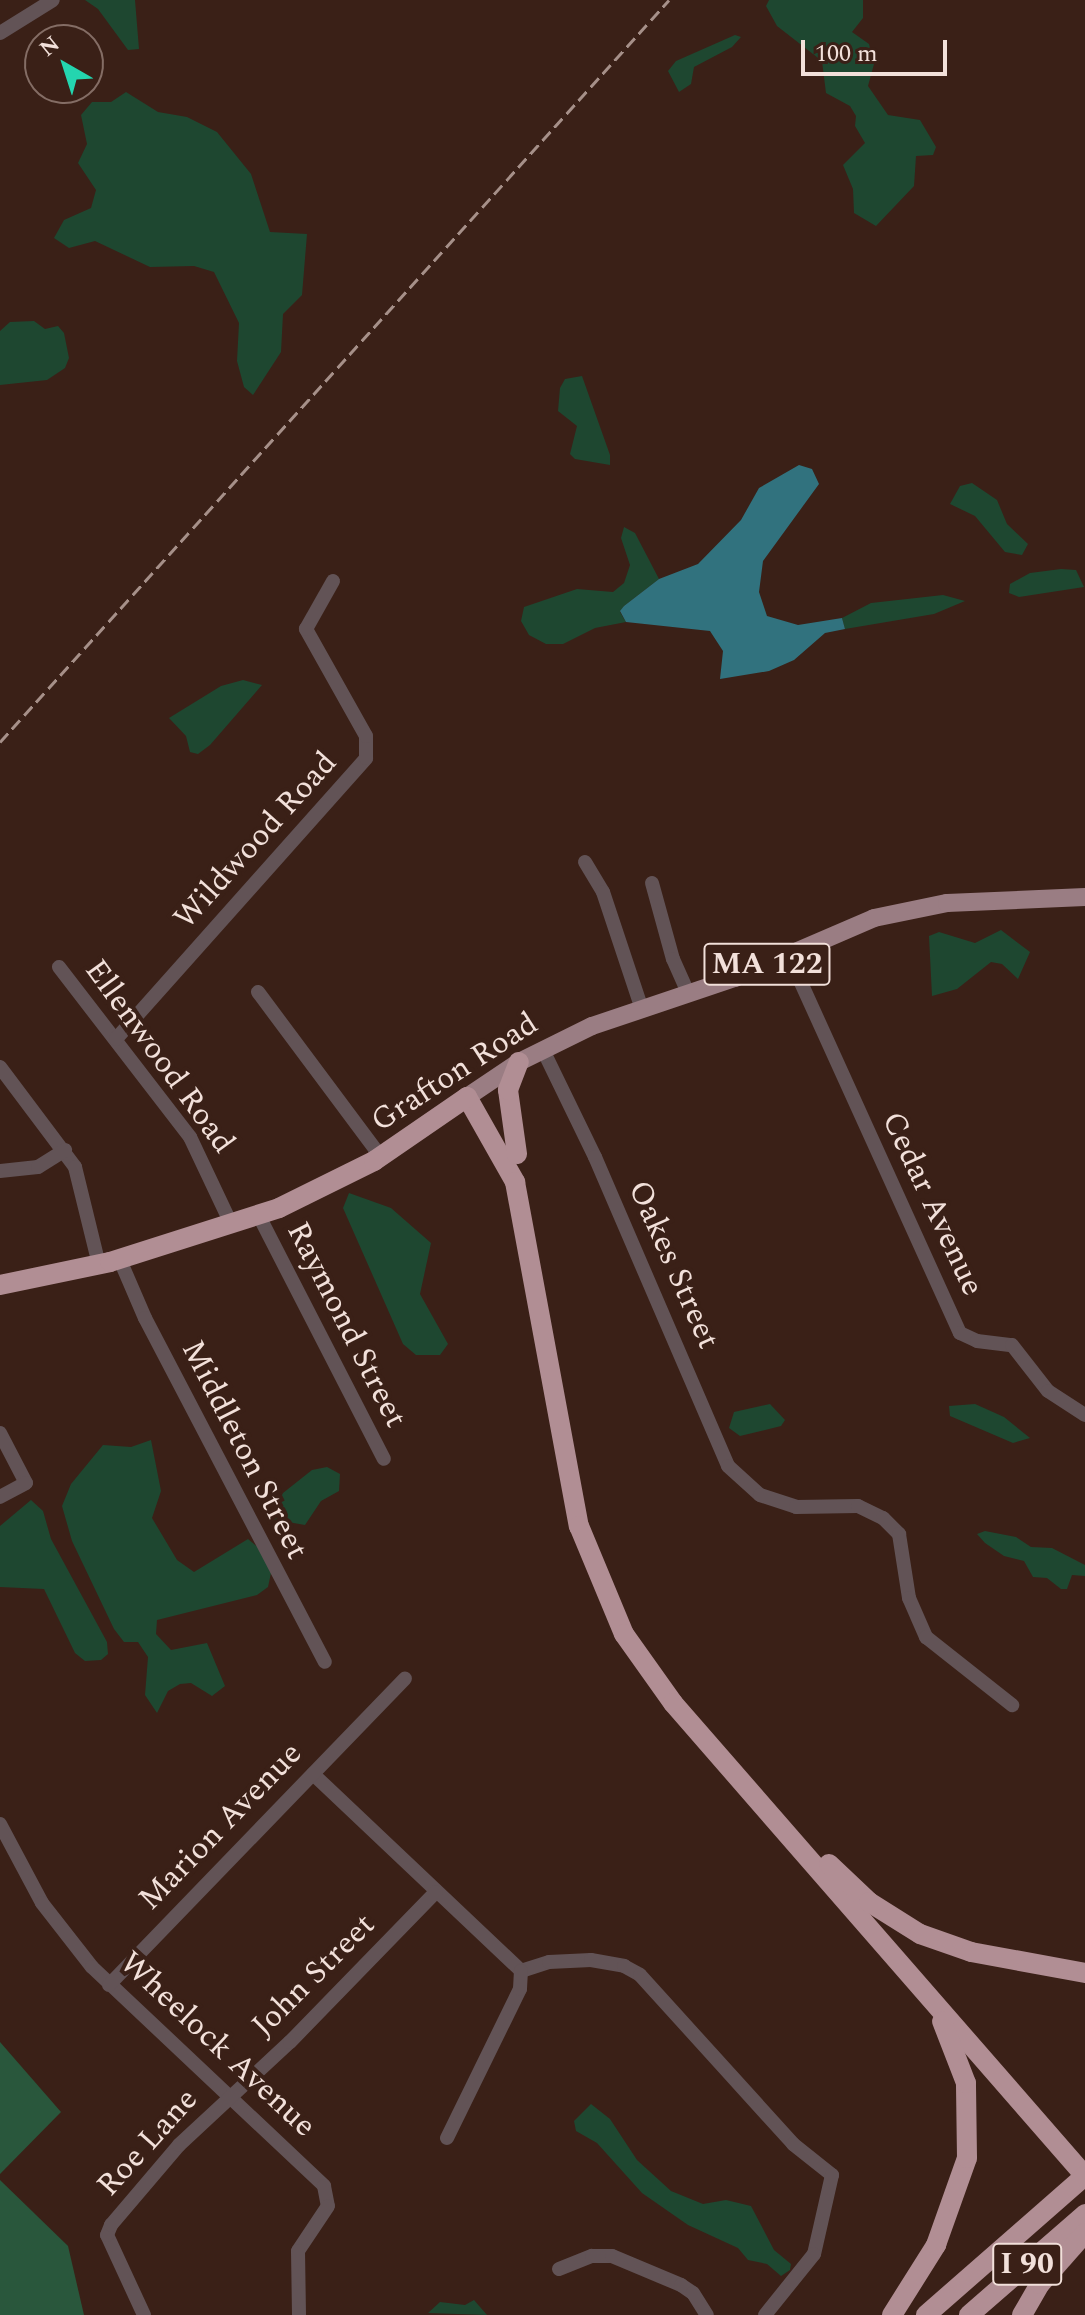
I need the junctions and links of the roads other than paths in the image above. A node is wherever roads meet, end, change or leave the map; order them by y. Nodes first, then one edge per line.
1 (53, 0) edge
2 (0, 33) edge
3 (333, 581) dead end
4 (585, 862) dead end
5 (652, 883) dead end
6 (1085, 897) edge
7 (788, 954) junction
8 (59, 967) dead end
9 (258, 992) dead end
10 (689, 995) junction
11 (642, 1009) junction
12 (116, 1039) junction
13 (543, 1050) junction
14 (519, 1062) junction
15 (0, 1067) edge
16 (467, 1097) junction
17 (65, 1150) junction
18 (517, 1154) junction
19 (381, 1157) junction
20 (0, 1171) edge
21 (259, 1216) junction
22 (232, 1226) junction
23 (120, 1260) junction
24 (99, 1265) junction
25 (0, 1285) edge
26 (1085, 1415) edge
27 (0, 1433) edge
28 (384, 1459) dead end
29 (0, 1497) edge
30 (325, 1662) dead end
31 (405, 1679) dead end
32 (1012, 1705) dead end
33 (313, 1774) junction
34 (0, 1824) edge
35 (829, 1864) junction
36 (436, 1892) junction
37 (521, 1971) junction
38 (1085, 1973) edge
39 (109, 1985) junction
40 (920, 1987) junction
41 (229, 2097) junction
42 (447, 2138) dead end
43 (1061, 2140) junction
44 (1085, 2159) edge
45 (1085, 2176) edge
46 (1085, 2214) edge
47 (1085, 2233) edge
48 (559, 2269) dead end
49 (144, 2315) edge
50 (299, 2315) edge
51 (707, 2315) edge
52 (765, 2315) edge
53 (892, 2315) edge
54 (926, 2315) edge
55 (969, 2315) edge
56 (1022, 2315) edge

1 - 2 street
3 - 12 street, Wildwood Road
4 - 11 street
5 - 10 street
6 - 7 main road, Grafton Road / MA 122
7 - 10 main road, Grafton Road / MA 122
7 - 26 street, Cedar Avenue
8 - 12 street, Ellenwood Road
9 - 19 street
10 - 11 main road, Grafton Road / MA 122
11 - 13 main road, Grafton Road / MA 122
12 - 22 street, Ellenwood Road
13 - 14 main road, Grafton Road / MA 122
13 - 32 street, Oakes Street
14 - 16 main road, Grafton Road / MA 122
14 - 18 highway
15 - 17 street
16 - 18 highway
16 - 19 highway, Grafton Road / MA 122
16 - 40 highway
17 - 20 street
17 - 24 street
18 - 35 highway
19 - 21 highway, Grafton Road / MA 122
21 - 22 highway, Grafton Road / MA 122
21 - 28 street, Raymond Street
22 - 23 highway, Grafton Road / MA 122
23 - 24 highway, Grafton Road / MA 122
23 - 30 street, Middleton Street
24 - 25 highway, Grafton Road / MA 122
27 - 29 street
31 - 33 street, Marion Avenue
33 - 36 street
33 - 39 street, Marion Avenue
34 - 39 street, Wheelock Avenue
35 - 38 highway
35 - 43 highway
36 - 37 street
36 - 41 street, John Street
37 - 42 street
37 - 52 street
39 - 41 street, Wheelock Avenue
40 - 43 highway
40 - 53 highway
41 - 49 street, Roe Lane
41 - 50 street, Wheelock Avenue
43 - 44 highway
43 - 45 highway
45 - 54 highway, I 90
46 - 55 highway, I 90
47 - 56 highway
48 - 51 street

